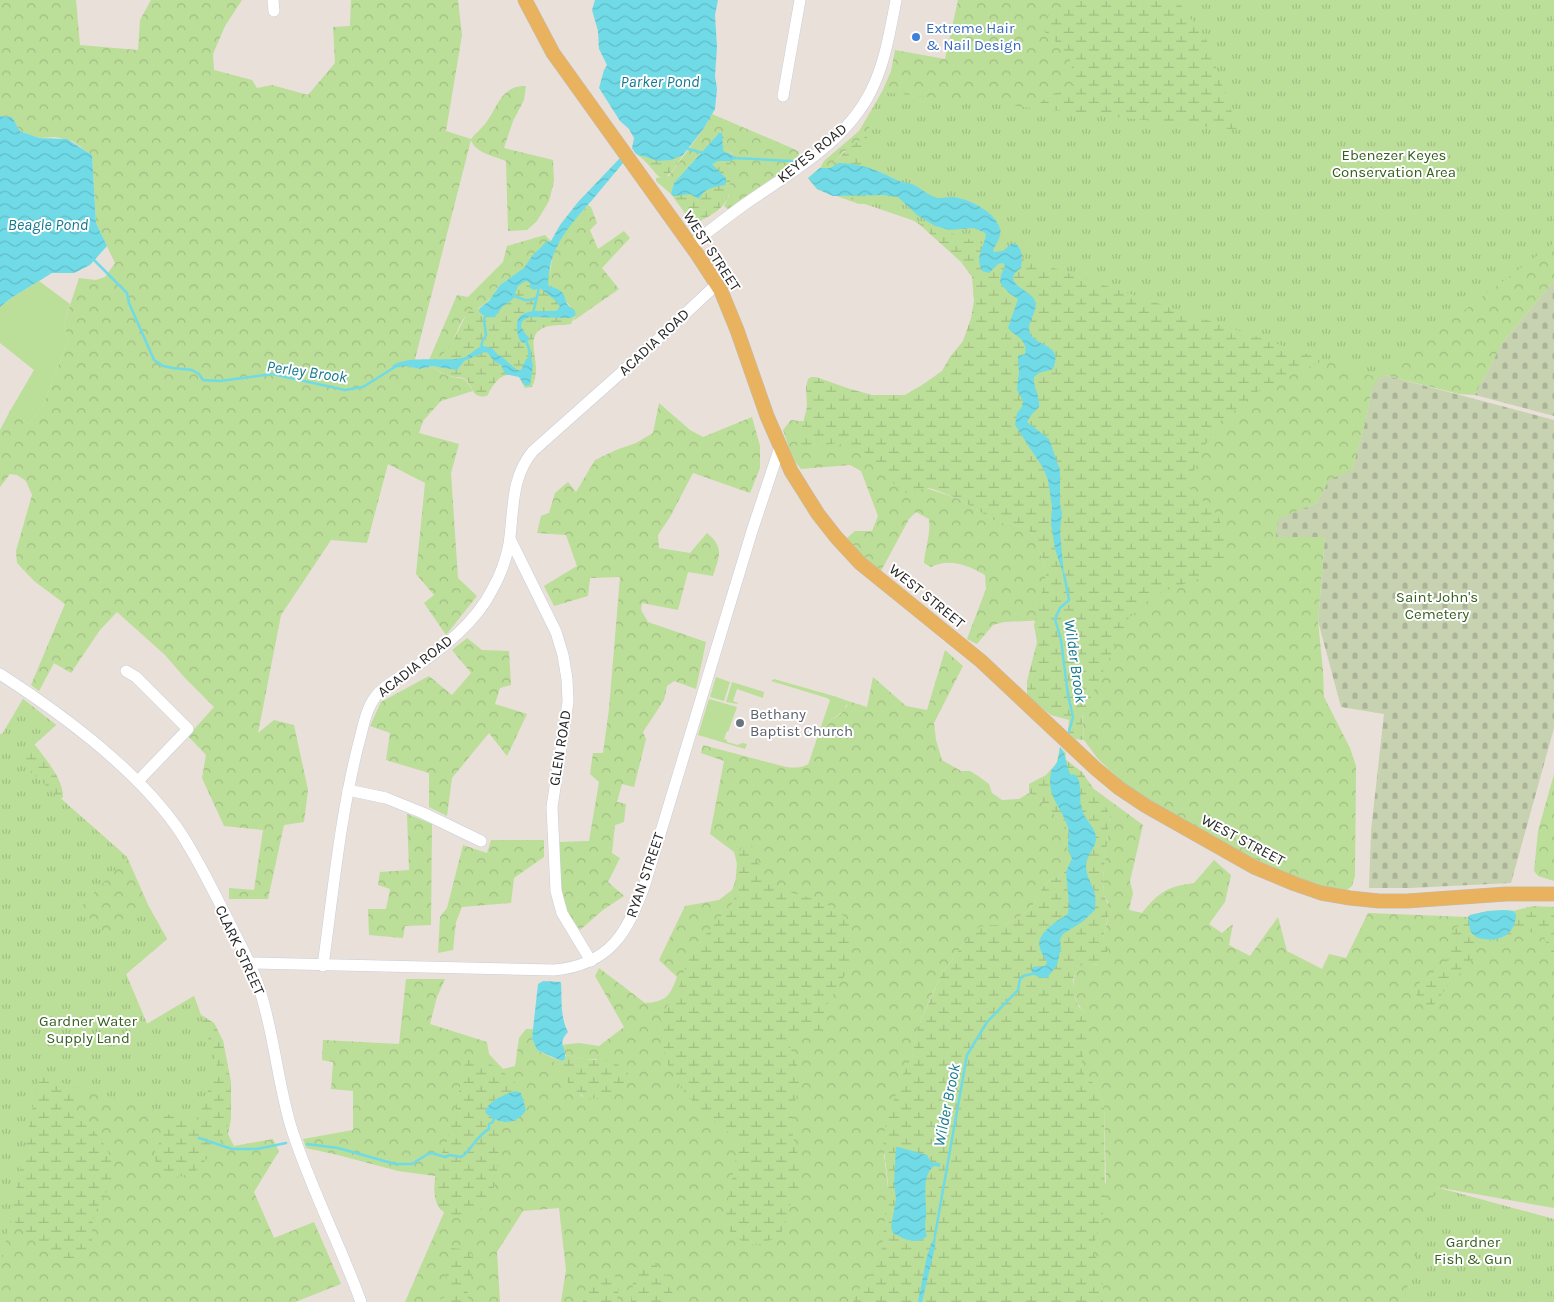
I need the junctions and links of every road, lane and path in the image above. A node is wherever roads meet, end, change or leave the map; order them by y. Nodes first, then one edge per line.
1 (525, 0) edge
2 (800, 0) edge
3 (896, 0) edge
4 (783, 96) dead end
5 (690, 244) junction
6 (717, 284) junction
7 (780, 447) junction
8 (510, 538) junction
9 (126, 671) dead end
10 (0, 674) edge
11 (138, 781) junction
12 (348, 790) junction
13 (481, 841) dead end
14 (1554, 894) edge
15 (591, 961) junction
16 (250, 963) junction
17 (323, 966) junction
18 (361, 1302) edge

1 - 5 main road, WEST STREET
2 - 4 street
3 - 5 street, KEYES ROAD
5 - 6 main road, WEST STREET
6 - 7 main road, WEST STREET
6 - 8 street, ACADIA ROAD
7 - 14 main road, WEST STREET
7 - 15 street, RYAN STREET
8 - 12 street, ACADIA ROAD
8 - 15 street, GLEN ROAD
9 - 11 street
10 - 11 street, CLARK STREET
11 - 16 street, CLARK STREET
12 - 13 street
12 - 17 street, ACADIA ROAD
15 - 17 street, RYAN STREET
16 - 17 street, RYAN STREET
16 - 18 street, CLARK STREET

